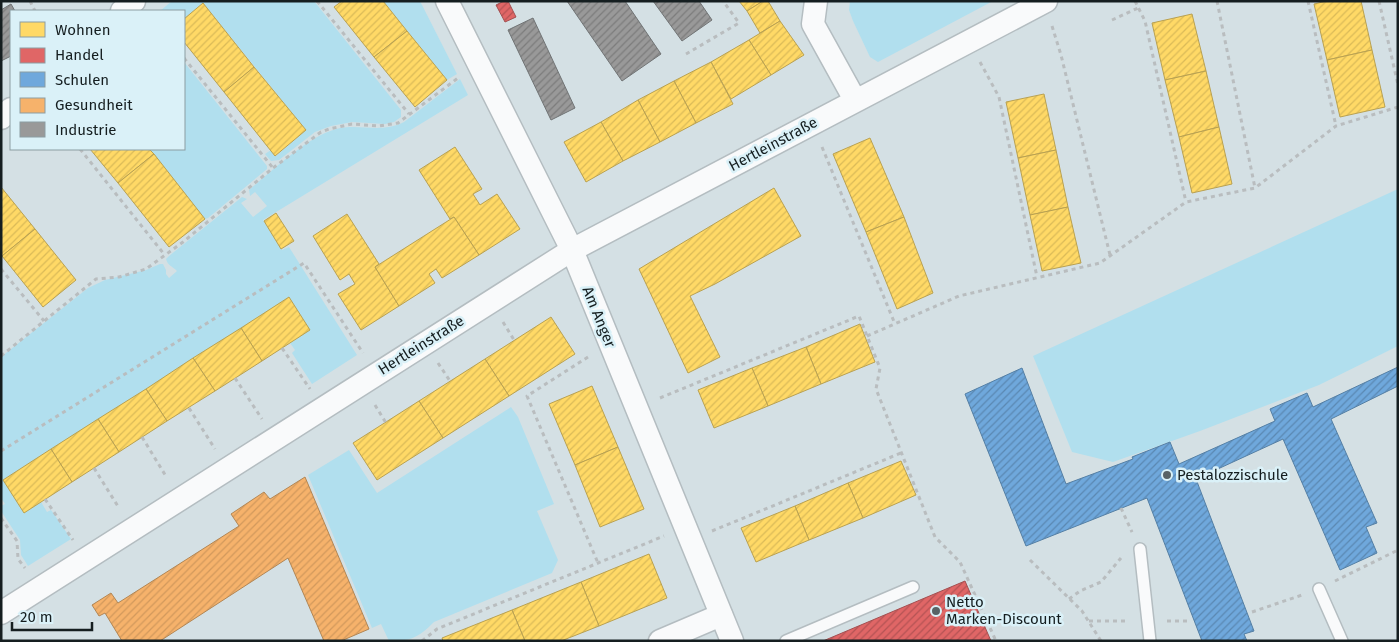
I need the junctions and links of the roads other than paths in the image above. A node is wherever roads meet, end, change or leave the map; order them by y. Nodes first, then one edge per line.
1 (134, 1) edge
2 (447, 1) edge
3 (816, 1) edge
4 (1045, 2) edge
5 (123, 10) edge
6 (855, 100) junction
7 (572, 250) junction
8 (1140, 549) road end
9 (913, 587) dead end
10 (1319, 589) dead end
11 (1, 613) edge
12 (721, 615) junction
13 (660, 641) edge
14 (732, 641) edge
15 (786, 641) edge
16 (1150, 641) edge
17 (1342, 641) edge

1 - 5 street
2 - 7 street, Am Anger
3 - 6 street
4 - 6 street, Hertleinstraße
6 - 7 street, Hertleinstraße
7 - 11 street, Hertleinstraße
7 - 12 street, Am Anger
8 - 16 lane
9 - 15 lane
10 - 17 lane
12 - 13 street
12 - 14 street, Am Anger

